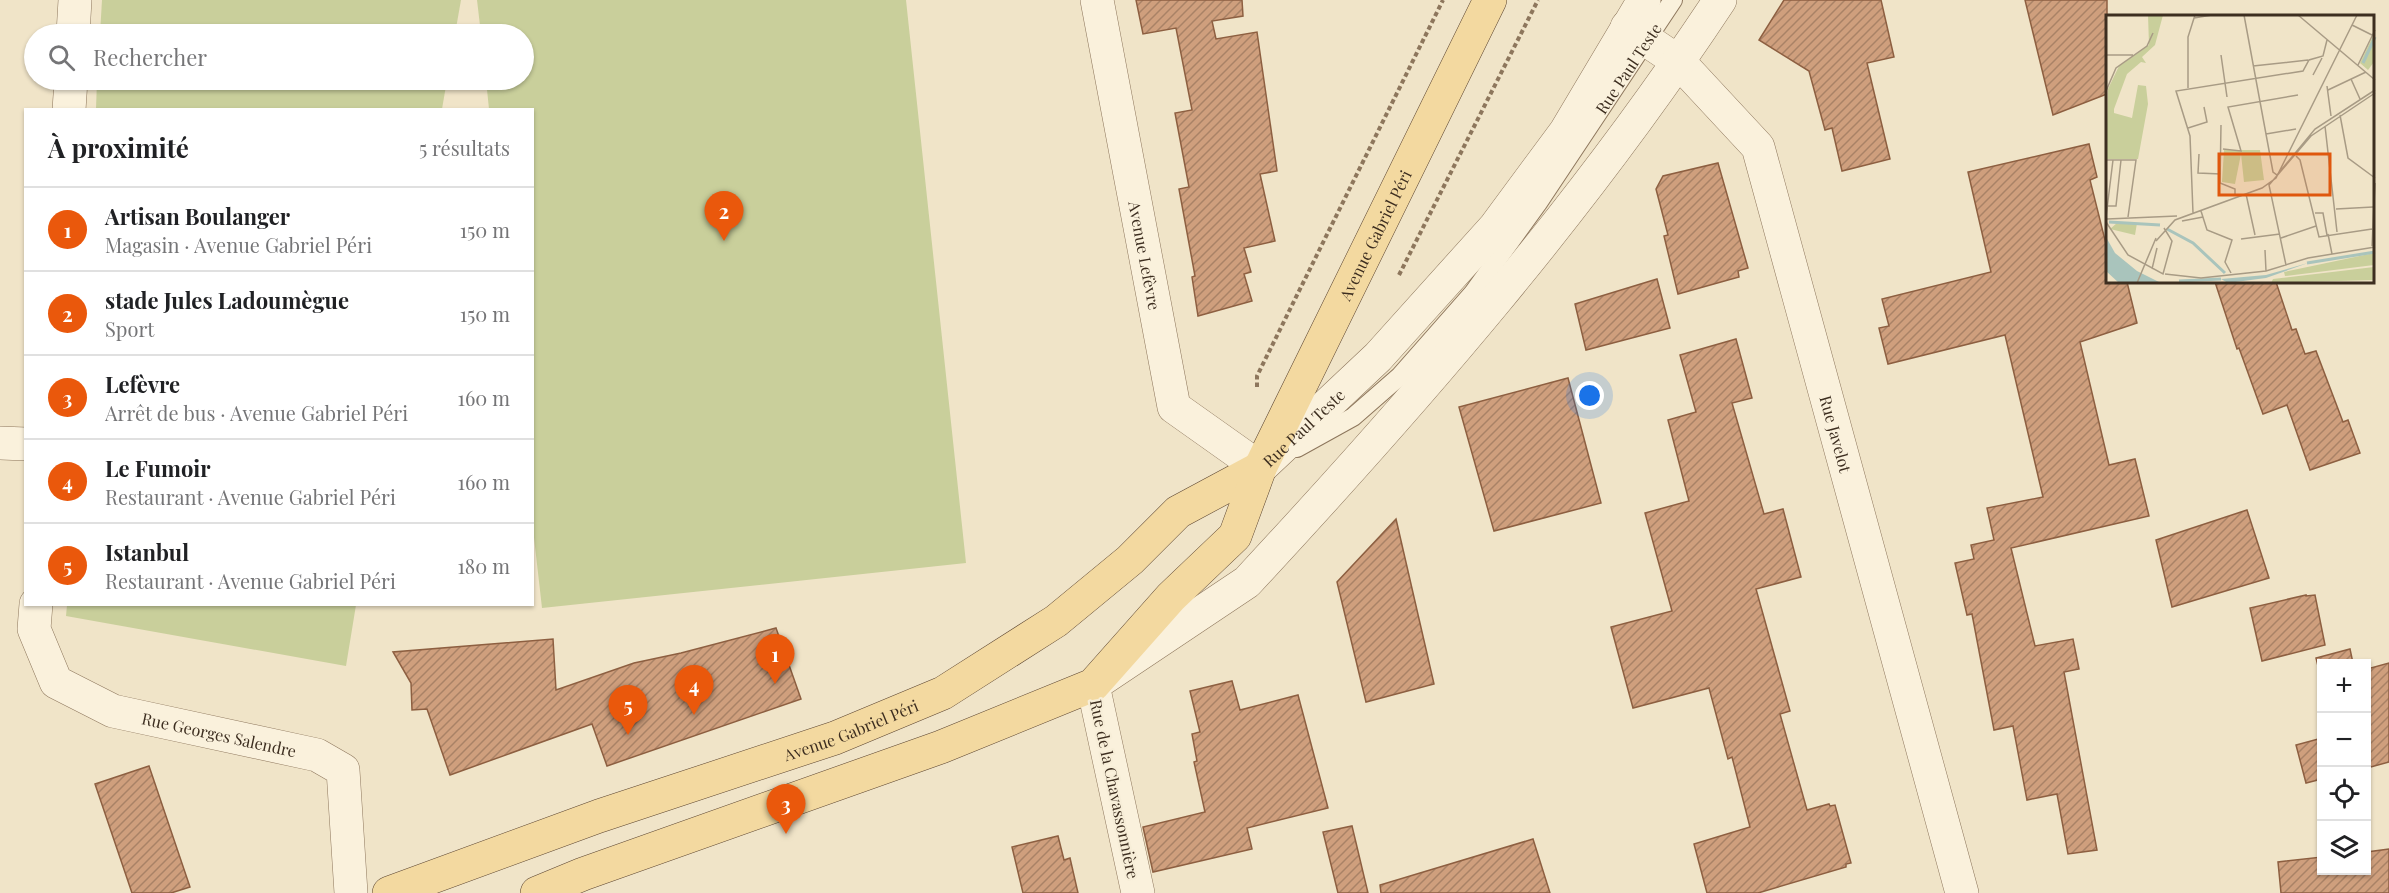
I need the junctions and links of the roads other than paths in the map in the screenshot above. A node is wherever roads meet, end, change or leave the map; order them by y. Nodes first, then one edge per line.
1 (75, 0) edge
2 (1097, 0) edge
3 (1490, 0) edge
4 (1644, 0) edge
5 (1673, 0) edge
6 (1702, 0) edge
7 (1720, 0) edge
8 (74, 24) edge
9 (1636, 34) junction
10 (1679, 62) junction
11 (70, 90) edge
12 (69, 108) edge
13 (0, 443) edge
14 (24, 444) edge
15 (1260, 468) junction
16 (36, 606) edge
17 (1093, 685) junction
18 (586, 883) edge
19 (351, 893) edge
20 (389, 893) edge
21 (537, 893) edge
22 (1138, 893) edge
23 (1962, 893) edge

1 - 8 street
2 - 15 street, Avenue Lefèvre
3 - 15 main road, Avenue Gabriel Péri
4 - 9 street, Rue Paul Teste
5 - 9 lane, Rue Paul Teste
6 - 10 lane, Rue Paul Teste
7 - 10 street, Rue Paul Teste
9 - 10 street, Rue Javelot
9 - 15 street, Rue Paul Teste
10 - 17 street, Rue Paul Teste
10 - 23 street, Rue Javelot
11 - 12 street
13 - 14 street
15 - 17 main road, Avenue Gabriel Péri
15 - 20 main road, Avenue Gabriel Péri
16 - 19 street, Rue Georges Salendre
17 - 18 main road, Avenue Gabriel Péri
17 - 22 street, Rue de la Chavassonnière
18 - 21 main road, Avenue Gabriel Péri

